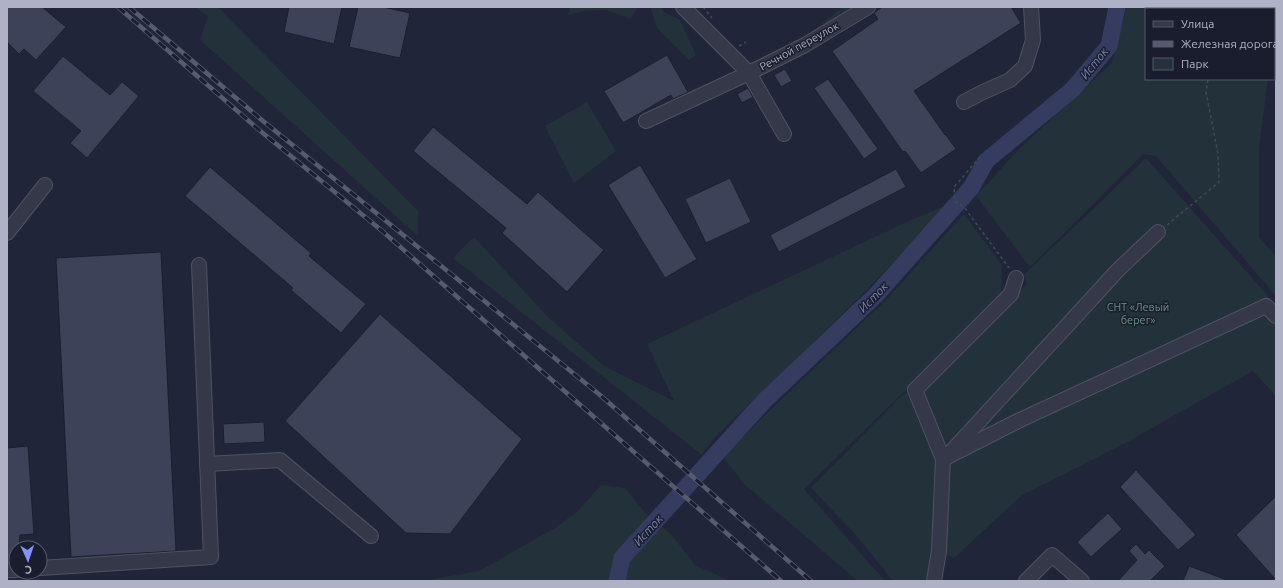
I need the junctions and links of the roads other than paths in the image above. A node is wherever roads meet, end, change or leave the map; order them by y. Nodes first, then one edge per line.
1 (683, 7) edge
2 (868, 7) edge
3 (1031, 7) edge
4 (749, 73) junction
5 (964, 102) dead end
6 (646, 121) dead end
7 (784, 134) dead end
8 (45, 185) dead end
9 (1158, 232) road end
10 (7, 233) edge
11 (199, 265) dead end
12 (1016, 278) road end
13 (1276, 316) edge
14 (944, 459) junction
15 (207, 464) junction
16 (371, 536) dead end
17 (48, 567) edge
18 (934, 581) edge
19 (1026, 581) edge
20 (1082, 581) edge

1 - 4 street, Речной переулок
2 - 4 street, Речной переулок
3 - 5 street
4 - 6 street
4 - 7 street
8 - 10 street
9 - 14 street
11 - 15 street
12 - 14 street
13 - 14 street
14 - 18 street
15 - 16 street
15 - 17 street
19 - 20 street

